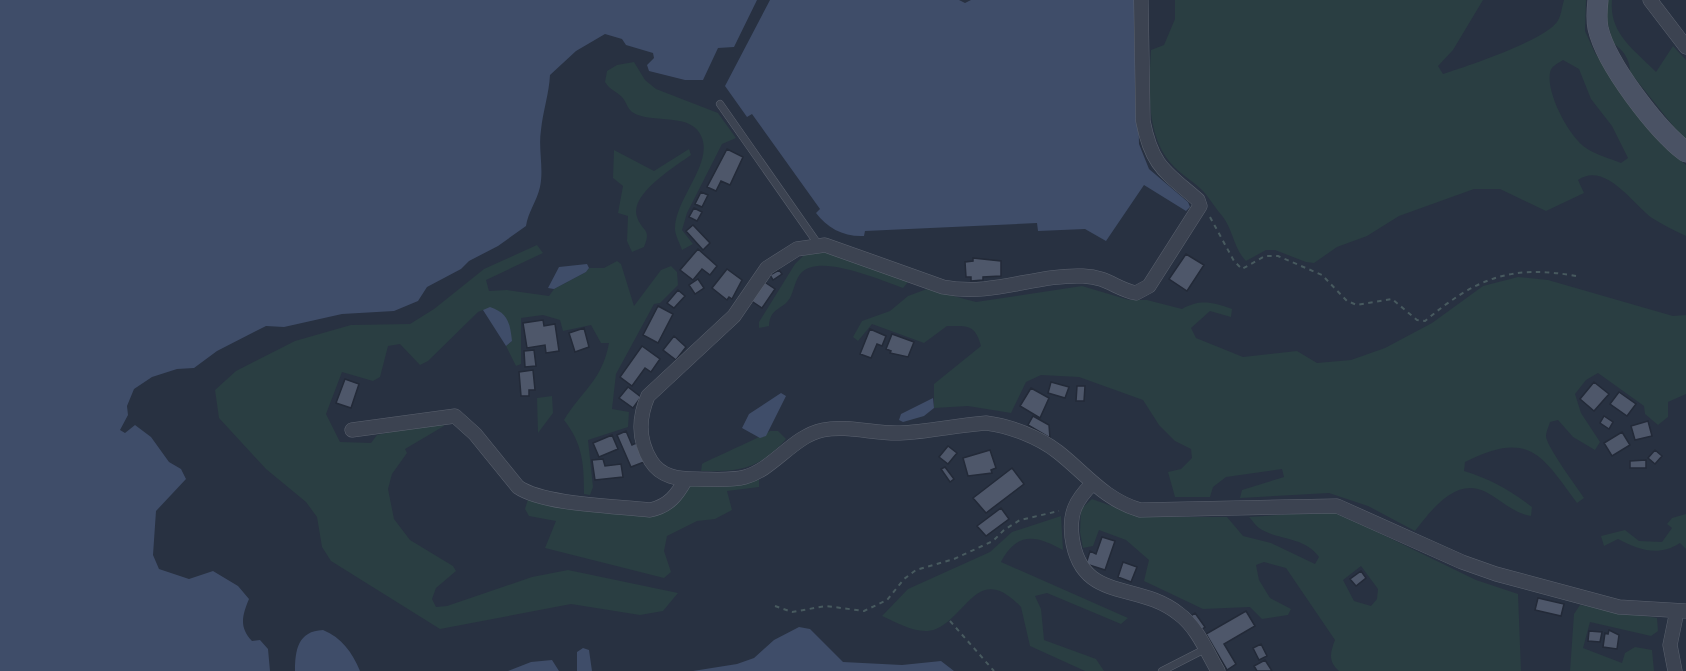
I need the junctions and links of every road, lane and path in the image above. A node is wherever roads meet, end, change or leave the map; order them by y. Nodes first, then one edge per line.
1 (1141, 0) edge
2 (1598, 0) edge
3 (1650, 0) edge
4 (1686, 47) edge
5 (720, 104) dead end
6 (1686, 152) edge
7 (1200, 206) junction
8 (818, 244) junction
9 (1576, 276) dead end
10 (352, 430) dead end
11 (686, 479) junction
12 (1092, 484) junction
13 (1073, 507) junction
14 (776, 606) dead end
15 (1682, 611) edge
16 (950, 621) dead end
17 (1205, 649) junction
18 (994, 671) edge
19 (1162, 671) edge
20 (1218, 671) edge
21 (1675, 671) edge

1 - 7 street
2 - 6 main road
3 - 4 street
5 - 8 lane
7 - 8 street
7 - 9 path
8 - 11 street
10 - 11 street
11 - 12 street
12 - 13 street
12 - 15 street
13 - 14 path
13 - 17 street
15 - 21 street
16 - 18 path
17 - 19 lane
17 - 20 street

